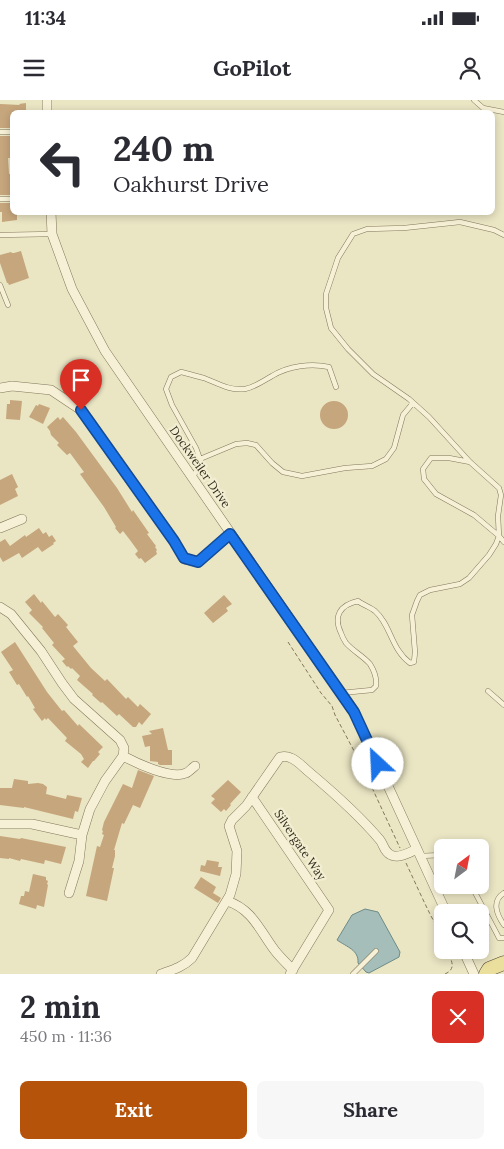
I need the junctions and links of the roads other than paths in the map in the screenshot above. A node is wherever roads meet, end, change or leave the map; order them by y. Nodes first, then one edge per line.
1 (474, 100) edge
2 (494, 110) edge
3 (51, 215) edge
4 (52, 234) junction
5 (504, 235) edge
6 (0, 236) edge
7 (0, 285) edge
8 (8, 306) dead end
9 (336, 387) dead end
10 (0, 388) edge
11 (412, 403) junction
12 (200, 459) junction
13 (470, 462) junction
14 (192, 478) junction
15 (22, 519) dead end
16 (0, 528) edge
17 (230, 534) junction
18 (499, 536) junction
19 (504, 542) edge
20 (0, 607) edge
21 (488, 691) dead end
22 (341, 693) junction
23 (504, 705) edge
24 (123, 756) junction
25 (195, 766) dead end
26 (252, 798) junction
27 (0, 824) edge
28 (82, 835) junction
29 (418, 852) junction
30 (434, 854) edge
31 (69, 892) dead end
32 (504, 893) edge
33 (476, 894) edge
34 (228, 901) junction
35 (442, 904) edge
36 (504, 925) edge
37 (504, 938) edge
38 (376, 951) dead end
39 (467, 959) edge
40 (504, 963) edge
41 (292, 972) edge
42 (160, 974) edge
43 (353, 974) edge
44 (474, 974) edge
45 (486, 974) edge

1 - 2 lane
3 - 4 street, Dockweiler Drive
4 - 6 lane
4 - 14 street, Dockweiler Drive
5 - 11 lane
7 - 8 lane
9 - 12 lane
10 - 17 street
11 - 12 lane
11 - 13 lane
12 - 14 lane
13 - 18 lane
13 - 18 lane
14 - 17 street, Dockweiler Drive
15 - 16 street
17 - 22 street, Dockweiler Drive
18 - 19 lane
18 - 22 lane
20 - 24 street
21 - 23 lane
22 - 29 street, Dockweiler Drive
24 - 25 street
24 - 28 street
26 - 29 street
26 - 34 street
26 - 41 street, Silvergate Way
27 - 28 street
28 - 31 street
29 - 30 lane
29 - 35 street, Dockweiler Drive
32 - 36 lane
33 - 37 lane
34 - 41 street
34 - 42 street
38 - 43 lane
39 - 44 street
40 - 45 main road

